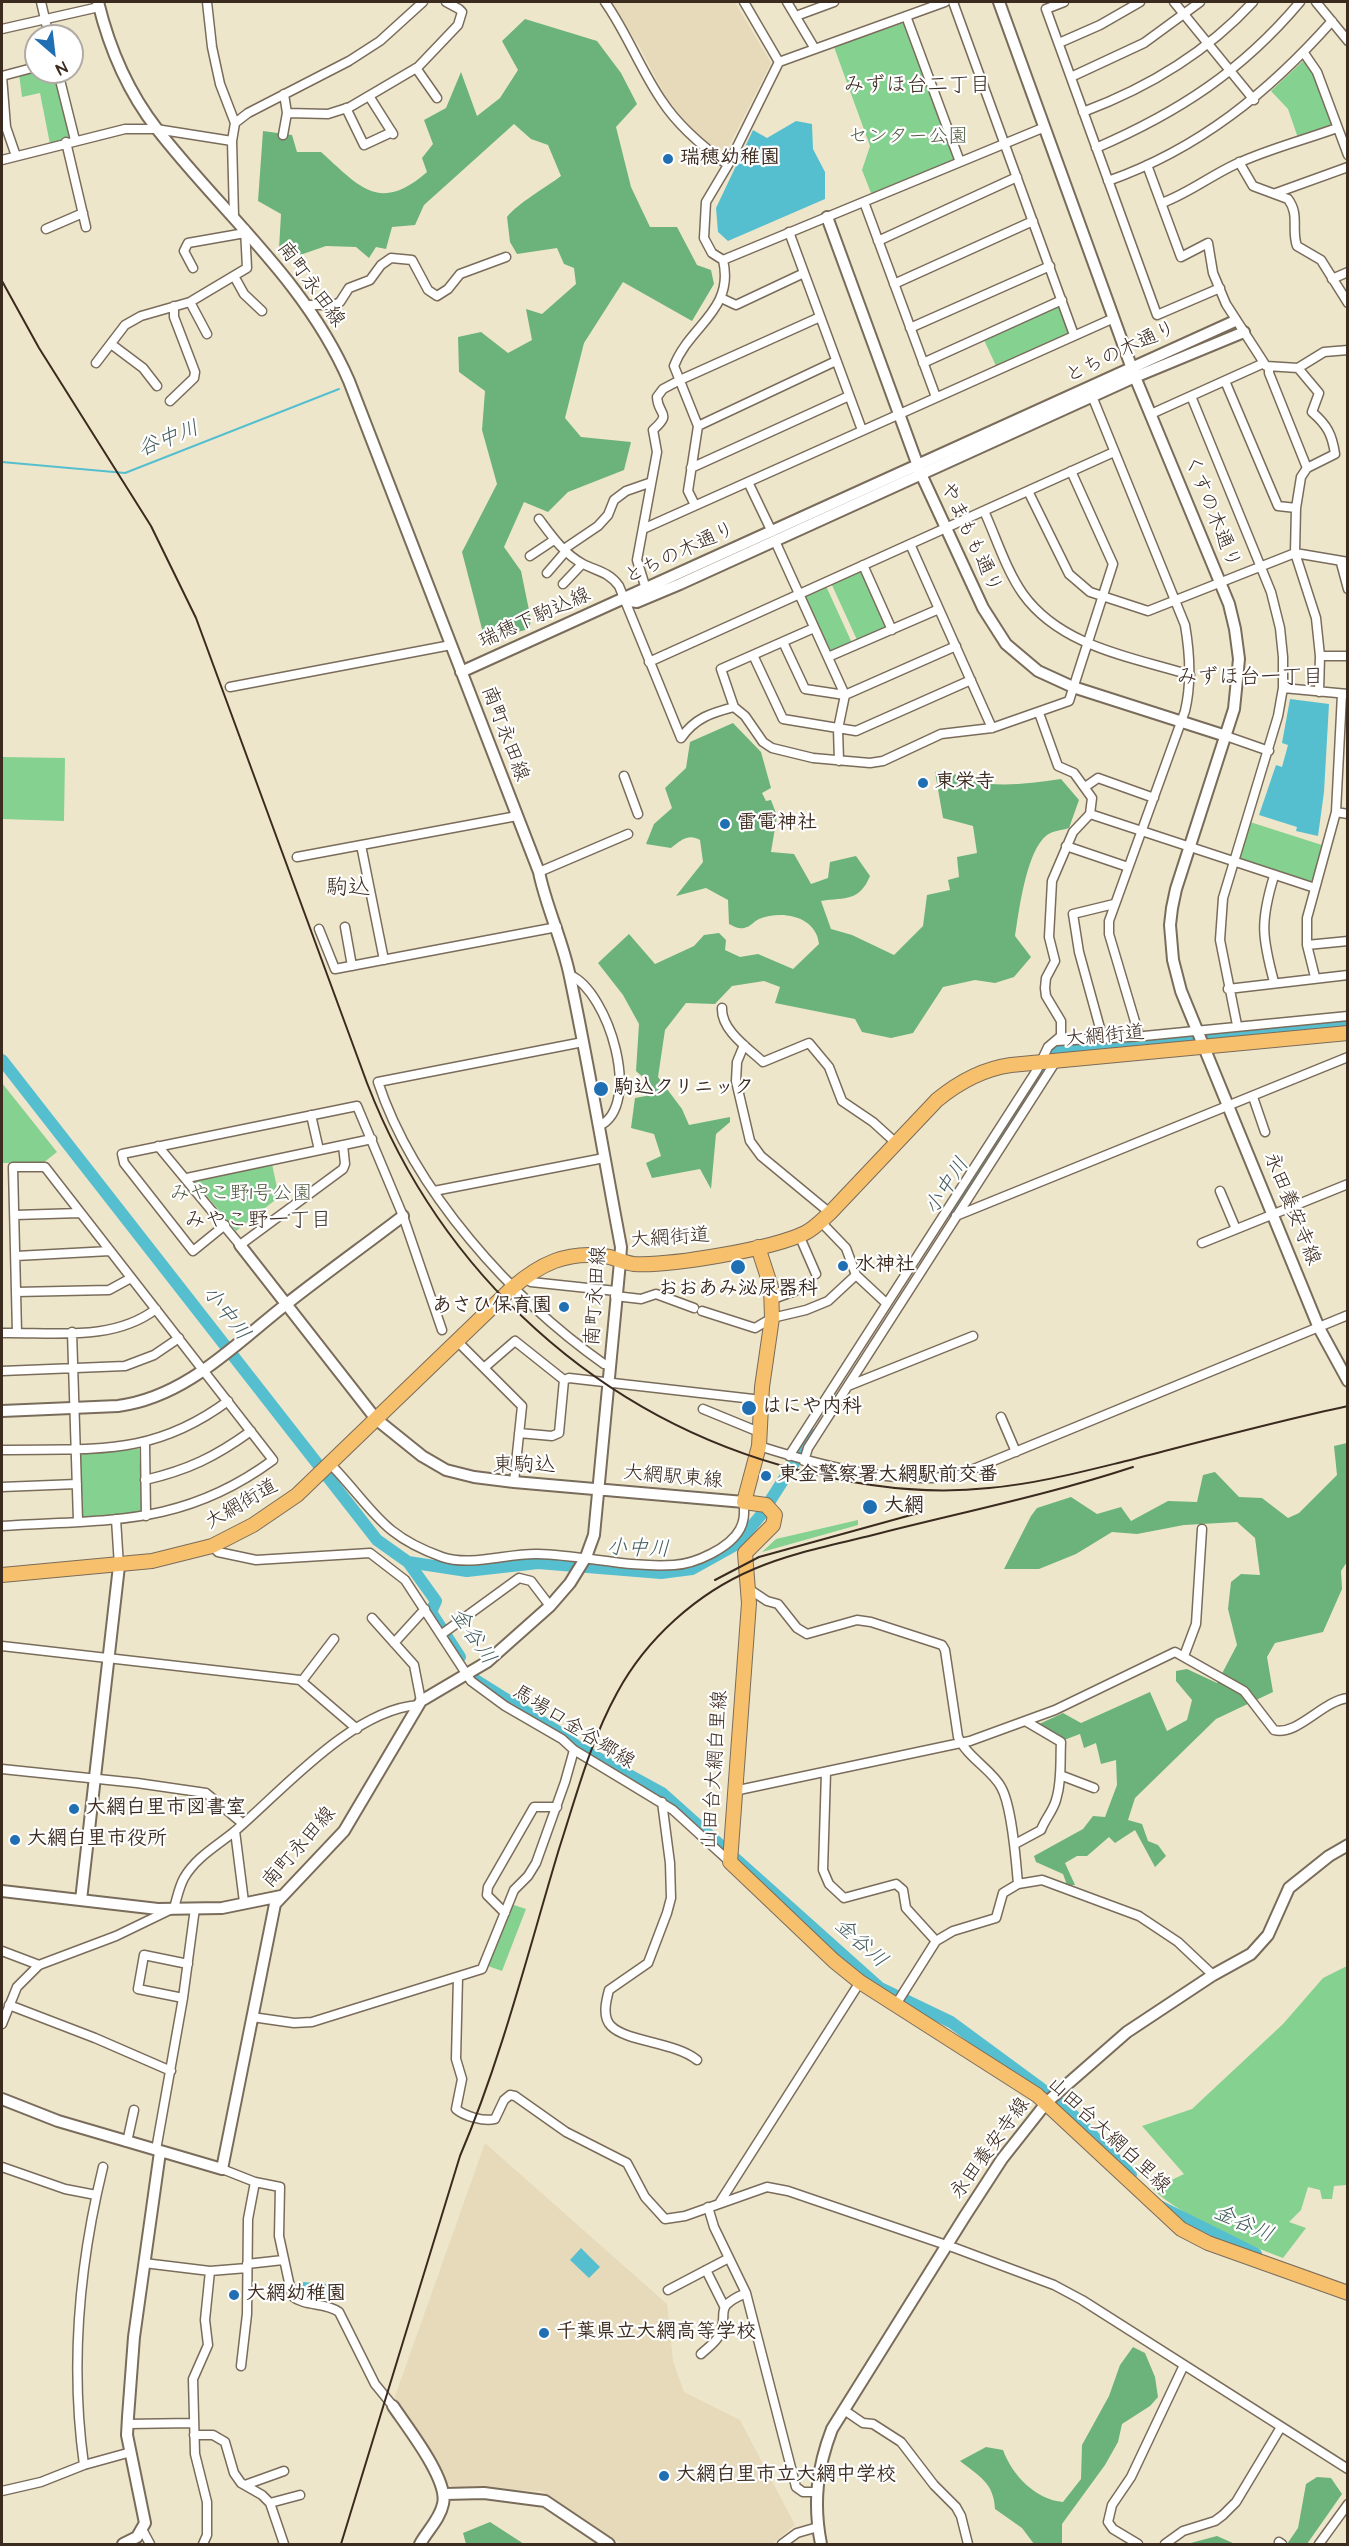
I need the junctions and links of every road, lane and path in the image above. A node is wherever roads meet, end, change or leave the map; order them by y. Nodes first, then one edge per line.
1 (41, 2) edge
2 (207, 2) edge
3 (423, 2) edge
4 (446, 2) edge
5 (605, 2) edge
6 (744, 2) edge
7 (788, 2) edge
8 (834, 2) edge
9 (945, 2) edge
10 (953, 2) edge
11 (999, 2) edge
12 (1064, 2) edge
13 (1140, 2) edge
14 (1174, 2) edge
15 (1200, 2) edge
16 (1253, 2) edge
17 (1300, 2) edge
18 (1316, 2) edge
19 (99, 4) edge
20 (1184, 15) junction
21 (795, 16) junction
22 (906, 16) junction
23 (45, 20) junction
24 (1332, 21) junction
25 (46, 24) edge
26 (2, 29) edge
27 (1347, 41) edge
28 (1059, 43) junction
29 (1208, 44) junction
30 (815, 49) junction
31 (1304, 53) junction
32 (779, 62) junction
33 (416, 68) junction
34 (24, 70) edge
35 (1230, 72) junction
36 (1071, 77) junction
37 (60, 84) edge
38 (284, 94) junction
39 (369, 96) junction
40 (437, 98) dead end
41 (1254, 100) junction
42 (346, 108) junction
43 (1083, 112) junction
44 (287, 113) junction
45 (235, 123) junction
46 (1044, 128) junction
47 (1337, 128) junction
48 (156, 129) junction
49 (283, 135) dead end
50 (71, 141) junction
51 (232, 141) junction
52 (1004, 143) junction
53 (1096, 148) junction
54 (1347, 155) edge
55 (16, 156) junction
56 (2, 160) edge
57 (960, 162) junction
58 (1239, 162) junction
59 (728, 165) junction
60 (1147, 165) junction
61 (1347, 167) edge
62 (1017, 177) junction
63 (1108, 181) junction
64 (1276, 193) junction
65 (864, 201) junction
66 (1162, 203) junction
67 (83, 213) junction
68 (234, 216) junction
69 (827, 217) junction
70 (1033, 221) junction
71 (86, 227) dead end
72 (46, 229) dead end
73 (245, 231) junction
74 (789, 232) junction
75 (878, 241) junction
76 (506, 257) dead end
77 (723, 260) junction
78 (1050, 266) junction
79 (193, 268) dead end
80 (1347, 272) edge
81 (804, 273) junction
82 (234, 276) junction
83 (1332, 279) junction
84 (894, 284) junction
85 (1220, 288) junction
86 (721, 297) junction
87 (1062, 300) junction
88 (190, 302) junction
89 (1347, 303) edge
90 (308, 305) junction
91 (174, 306) junction
92 (262, 311) dead end
93 (820, 317) junction
94 (1114, 318) junction
95 (1235, 321) junction
96 (910, 328) junction
97 (1244, 332) junction
98 (207, 334) dead end
99 (1074, 335) junction
100 (111, 344) junction
101 (1347, 350) edge
102 (836, 361) junction
103 (96, 363) dead end
104 (922, 363) junction
105 (1266, 365) junction
106 (1298, 368) junction
107 (1134, 373) junction
108 (680, 380) junction
109 (1225, 381) junction
110 (157, 386) dead end
111 (849, 396) junction
112 (1092, 396) junction
113 (1191, 396) junction
114 (936, 397) junction
115 (170, 401) dead end
116 (899, 414) junction
117 (1151, 414) junction
118 (698, 426) junction
119 (862, 430) junction
120 (1114, 452) junction
121 (691, 468) junction
122 (1307, 468) junction
123 (919, 470) junction
124 (1071, 471) junction
125 (748, 482) junction
126 (649, 483) junction
127 (1028, 491) junction
128 (695, 505) junction
129 (1296, 508) junction
130 (984, 511) junction
131 (539, 519) dead end
132 (642, 529) junction
133 (946, 529) junction
134 (774, 536) junction
135 (554, 540) junction
136 (910, 544) junction
137 (565, 550) junction
138 (1295, 553) junction
139 (530, 556) dead end
140 (1344, 563) edge
141 (582, 564) junction
142 (863, 565) junction
143 (1261, 566) junction
144 (547, 573) dead end
145 (1220, 582) junction
146 (563, 584) dead end
147 (1347, 588) edge
148 (646, 589) junction
149 (800, 594) junction
150 (1103, 597) junction
151 (624, 600) junction
152 (1175, 600) junction
153 (939, 609) junction
154 (814, 628) junction
155 (892, 630) junction
156 (783, 642) junction
157 (1088, 643) junction
158 (451, 645) junction
159 (956, 646) junction
160 (753, 655) junction
161 (1320, 656) junction
162 (1347, 656) edge
163 (828, 657) junction
164 (650, 662) junction
165 (461, 672) junction
166 (1190, 675) junction
167 (970, 680) junction
168 (230, 687) dead end
169 (1073, 687) junction
170 (1283, 688) junction
171 (1319, 692) junction
172 (1345, 694) edge
173 (845, 695) junction
174 (734, 707) junction
175 (1038, 713) junction
176 (1182, 722) junction
177 (992, 728) junction
178 (838, 729) junction
179 (1226, 736) junction
180 (1269, 751) junction
181 (839, 761) junction
182 (624, 777) dead end
183 (1085, 787) junction
184 (1154, 798) junction
185 (1336, 812) junction
186 (638, 814) dead end
187 (1090, 814) junction
188 (1347, 814) edge
189 (517, 816) junction
190 (1141, 831) junction
191 (628, 834) dead end
192 (361, 845) junction
193 (1066, 846) junction
194 (1189, 847) junction
195 (297, 857) dead end
196 (1233, 862) junction
197 (1128, 867) junction
198 (539, 872) junction
199 (1274, 876) junction
200 (1315, 888) junction
201 (1114, 904) junction
202 (345, 927) dead end
203 (557, 927) junction
204 (319, 929) dead end
205 (1347, 941) edge
206 (1307, 945) junction
207 (384, 960) junction
208 (352, 966) junction
209 (570, 975) junction
210 (1347, 975) edge
211 (1316, 977) junction
212 (1274, 982) junction
213 (1228, 989) junction
214 (722, 1008) dead end
215 (1347, 1016) edge
216 (1237, 1025) junction
217 (1197, 1030) junction
218 (1347, 1034) edge
219 (1138, 1035) junction
220 (1103, 1039) junction
221 (1056, 1041) junction
222 (583, 1042) junction
223 (744, 1045) junction
224 (1205, 1047) junction
225 (1347, 1057) edge
226 (1056, 1061) junction
227 (1042, 1062) junction
228 (1253, 1097) junction
229 (1230, 1106) junction
230 (311, 1115) junction
231 (599, 1126) junction
232 (1266, 1132) dead end
233 (372, 1139) junction
234 (896, 1143) junction
235 (342, 1145) junction
236 (158, 1146) junction
237 (319, 1150) junction
238 (604, 1158) junction
239 (187, 1178) junction
240 (1347, 1184) edge
241 (434, 1191) junction
242 (1220, 1191) dead end
243 (80, 1213) junction
244 (1273, 1214) junction
245 (15, 1215) junction
246 (403, 1216) junction
247 (956, 1216) junction
248 (826, 1217) junction
249 (225, 1225) junction
250 (1236, 1229) junction
251 (799, 1235) junction
252 (1202, 1243) dead end
253 (240, 1245) junction
254 (758, 1247) junction
255 (110, 1251) junction
256 (16, 1256) junction
257 (620, 1262) junction
258 (816, 1274) dead end
259 (856, 1275) junction
260 (132, 1278) junction
261 (524, 1278) junction
262 (512, 1288) junction
263 (795, 1291) dead end
264 (16, 1292) junction
265 (616, 1293) junction
266 (773, 1299) junction
267 (886, 1303) junction
268 (287, 1304) junction
269 (156, 1309) junction
270 (1347, 1316) edge
271 (772, 1318) junction
272 (1319, 1328) junction
273 (442, 1330) dead end
274 (72, 1332) junction
275 (2, 1333) edge
276 (17, 1333) junction
277 (973, 1336) dead end
278 (179, 1338) junction
279 (457, 1341) junction
280 (610, 1365) junction
281 (73, 1368) junction
282 (485, 1368) junction
283 (204, 1369) junction
284 (2, 1371) edge
285 (564, 1380) junction
286 (1347, 1381) edge
287 (608, 1382) junction
288 (848, 1386) junction
289 (762, 1400) junction
290 (228, 1401) junction
291 (75, 1408) junction
292 (703, 1409) dead end
293 (2, 1411) edge
294 (1001, 1417) dead end
295 (376, 1419) junction
296 (251, 1431) junction
297 (759, 1431) junction
298 (519, 1433) junction
299 (145, 1443) junction
300 (759, 1446) junction
301 (76, 1448) junction
302 (2, 1450) edge
303 (1016, 1452) junction
304 (789, 1456) junction
305 (804, 1461) junction
306 (331, 1468) junction
307 (145, 1480) junction
308 (514, 1482) junction
309 (77, 1484) junction
310 (2, 1487) edge
311 (599, 1489) junction
312 (744, 1502) junction
313 (146, 1516) junction
314 (116, 1519) junction
315 (78, 1521) junction
316 (2, 1526) edge
317 (1202, 1530) dead end
318 (212, 1546) junction
319 (582, 1563) junction
320 (119, 1566) junction
321 (2, 1575) edge
322 (749, 1589) junction
323 (550, 1606) junction
324 (425, 1609) junction
325 (372, 1618) dead end
326 (442, 1634) junction
327 (334, 1639) dead end
328 (394, 1643) junction
329 (2, 1646) edge
330 (1184, 1656) junction
331 (110, 1659) junction
332 (468, 1676) junction
333 (302, 1681) junction
334 (1347, 1698) edge
335 (419, 1703) junction
336 (1027, 1722) junction
337 (357, 1729) junction
338 (961, 1743) junction
339 (573, 1750) junction
340 (2, 1768) edge
341 (826, 1772) junction
342 (1060, 1775) junction
343 (96, 1778) junction
344 (1094, 1788) dead end
345 (734, 1791) junction
346 (662, 1802) junction
347 (557, 1806) junction
348 (243, 1823) junction
349 (235, 1831) junction
350 (1015, 1844) junction
351 (1347, 1845) edge
352 (730, 1862) junction
353 (1018, 1884) junction
354 (2, 1891) edge
355 (281, 1896) junction
356 (81, 1900) junction
357 (244, 1902) junction
358 (174, 1908) junction
359 (195, 1908) junction
360 (505, 1912) junction
361 (936, 1941) junction
362 (2, 1951) edge
363 (188, 1964) junction
364 (39, 1965) junction
365 (1213, 1975) junction
366 (458, 1977) junction
367 (860, 1982) junction
368 (183, 1998) junction
369 (9, 2005) junction
370 (895, 2006) junction
371 (252, 2017) junction
372 (2, 2024) edge
373 (697, 2060) dead end
374 (171, 2071) junction
375 (2, 2099) edge
376 (1047, 2102) junction
377 (134, 2110) dead end
378 (127, 2142) junction
379 (158, 2151) junction
380 (2, 2167) edge
381 (103, 2167) dead end
382 (222, 2169) junction
383 (255, 2182) junction
384 (96, 2195) junction
385 (720, 2202) junction
386 (708, 2207) junction
387 (946, 2245) junction
388 (729, 2258) junction
389 (283, 2260) junction
390 (144, 2263) junction
391 (247, 2266) junction
392 (706, 2270) junction
393 (210, 2271) junction
394 (668, 2290) dead end
395 (746, 2293) junction
396 (1347, 2293) edge
397 (724, 2306) junction
398 (701, 2354) dead end
399 (1184, 2365) junction
400 (241, 2367) dead end
401 (393, 2406) joint
402 (844, 2410) junction
403 (193, 2423) junction
404 (128, 2424) junction
405 (1281, 2427) junction
406 (194, 2435) junction
407 (131, 2452) junction
408 (84, 2465) junction
409 (1347, 2469) edge
410 (284, 2471) dead end
411 (245, 2485) junction
412 (2, 2491) edge
413 (816, 2492) junction
414 (444, 2494) junction
415 (300, 2495) dead end
416 (270, 2503) junction
417 (1347, 2504) edge
418 (818, 2527) junction
419 (143, 2531) junction
420 (123, 2544) edge
421 (150, 2544) edge
422 (203, 2544) edge
423 (284, 2544) edge
424 (420, 2544) edge
425 (609, 2544) edge
426 (782, 2544) edge
427 (821, 2544) edge
428 (968, 2544) edge
429 (1138, 2544) edge
430 (1165, 2544) edge
431 (1319, 2544) edge

1 - 23 street
2 - 45 street
3 - 38 street
4 - 33 street
5 - 59 street
6 - 32 street
7 - 21 street
8 - 21 street
9 - 22 street
10 - 52 street
11 - 46 street, くすの木通り
12 - 28 street
13 - 28 street
14 - 20 street
15 - 20 street
16 - 29 street
17 - 35 street
18 - 24 street
19 - 23 street
19 - 48 street, 南町永田線
20 - 29 street
20 - 36 street
21 - 30 street
22 - 30 street
22 - 57 street
23 - 25 street
23 - 26 street
24 - 27 street
24 - 31 street
28 - 36 street
29 - 35 street
29 - 43 street
30 - 32 street
31 - 41 street
31 - 47 street
32 - 59 street
33 - 39 street
33 - 40 street
34 - 55 street
35 - 41 street
35 - 53 street
36 - 43 street
37 - 50 street
38 - 44 street
38 - 45 street
39 - 42 street
39 - 42 street
41 - 60 street
42 - 44 street
43 - 53 street
44 - 49 street
45 - 51 street
46 - 52 street
46 - 94 street, くすの木通り
47 - 54 street
47 - 58 street
48 - 50 street
48 - 51 street
48 - 68 street, 南町永田線
50 - 55 street
50 - 67 street
51 - 68 street
52 - 57 street
52 - 62 street
53 - 63 street
55 - 56 street
57 - 65 street
58 - 64 street
58 - 66 street
59 - 77 street
60 - 63 street
60 - 66 street
61 - 64 street
62 - 70 street
62 - 75 street
63 - 85 street
64 - 83 street
65 - 69 street
65 - 75 street
66 - 85 street
67 - 71 street
67 - 72 street
68 - 73 street, 南町永田線
69 - 74 street
69 - 116 street, やまもも通り
70 - 78 street
70 - 84 street
73 - 79 street
73 - 82 street
73 - 90 street, 南町永田線
74 - 77 street
74 - 81 street
75 - 84 street
76 - 90 street
77 - 86 street
78 - 87 street
78 - 96 street
80 - 83 street
81 - 86 street
81 - 93 street
82 - 88 street
82 - 92 street
83 - 89 street
84 - 96 street
85 - 95 street
86 - 108 street
87 - 99 street
87 - 104 street
88 - 91 street
88 - 98 street
90 - 158 street, 南町永田線
91 - 100 street
91 - 115 street
93 - 102 street
93 - 108 street
94 - 99 street
94 - 107 street, くすの木通り
95 - 97 street
95 - 107 street, とちの木通り
96 - 104 street
97 - 105 street
97 - 107 street, とちの木通り
99 - 114 street
100 - 103 street
100 - 110 street
101 - 106 street
102 - 111 street
102 - 118 street
104 - 114 street
105 - 106 street
105 - 109 street
105 - 122 street
106 - 122 street
107 - 112 street, とちの木通り
107 - 117 street, くすの木通り
107 - 123 street, とちの木通り
108 - 118 street
108 - 126 street
109 - 113 street
109 - 129 street
111 - 119 street
111 - 121 street
112 - 120 street
112 - 123 street, とちの木通り
113 - 117 street
113 - 143 street
114 - 116 street
116 - 119 street
116 - 123 street, やまもも通り
117 - 145 street, くすの木通り
118 - 121 street
119 - 125 street
120 - 124 street
120 - 152 street
121 - 128 street
122 - 129 street
123 - 133 street, やまもも通り
123 - 134 street, とちの木通り
124 - 127 street
124 - 150 street
125 - 128 street
125 - 134 street
126 - 132 street
126 - 137 street
127 - 130 street
127 - 150 street
128 - 132 street
129 - 138 street
130 - 133 street
130 - 157 street
131 - 135 street
132 - 148 street
133 - 136 street
133 - 169 street, やまもも通り
134 - 148 street, とちの木通り
134 - 149 street
134 - 151 street, とちの木通り
135 - 137 street
135 - 139 street
136 - 142 street
136 - 153 street
137 - 141 street
137 - 144 street
138 - 140 street
138 - 143 street
138 - 161 street
140 - 147 street
141 - 146 street
141 - 151 street
142 - 149 street
142 - 155 street
143 - 145 street
143 - 170 street
145 - 152 street
145 - 179 street, くすの木通り
148 - 151 street, とちの木通り
149 - 154 street
149 - 164 street
150 - 152 street
150 - 157 street
151 - 164 street
151 - 165 street, 瑞穂下駒込線
152 - 166 street
153 - 155 street
153 - 159 street
154 - 156 street
154 - 163 street
155 - 163 street
156 - 160 street
156 - 173 street
157 - 166 street
157 - 169 street
158 - 165 street, 南町永田線
158 - 168 street
159 - 167 street
159 - 173 street
160 - 174 street
160 - 178 street
161 - 162 street
161 - 171 street
163 - 173 street
164 - 174 street
165 - 189 street, 南町永田線
166 - 176 street
167 - 177 street
167 - 178 street
169 - 175 street
169 - 176 street, やまもも通り
170 - 171 street
170 - 180 street
171 - 172 street
172 - 185 street
173 - 178 street
174 - 181 street
175 - 177 street
175 - 183 street
176 - 179 street, やまもも通り
176 - 184 street
177 - 181 street
178 - 181 street
179 - 180 street
179 - 194 street, くすの木通り
180 - 196 street
182 - 186 street
183 - 184 street
183 - 187 street
184 - 190 street
185 - 188 street
185 - 200 street
187 - 190 street
187 - 193 street
189 - 192 street
189 - 198 street, 南町永田線
190 - 194 street
190 - 197 street
191 - 198 street
192 - 195 street
192 - 207 street
193 - 197 street
193 - 221 street
194 - 196 street
194 - 217 street, くすの木通り
196 - 199 street
196 - 213 street
197 - 201 street
198 - 203 street, 南町永田線
199 - 200 street
199 - 212 street
200 - 206 street
201 - 219 street
201 - 220 street
202 - 208 street
203 - 207 street
203 - 209 street, 南町永田線
204 - 208 street
205 - 206 street
206 - 211 street
207 - 208 street
209 - 222 street, 南町永田線
209 - 231 street
210 - 211 street
211 - 212 street
212 - 213 street
213 - 216 street
214 - 223 street
215 - 216 street
216 - 217 street
217 - 219 street
217 - 224 street, くすの木通り
218 - 224 main road, 大網街道
219 - 220 street
220 - 221 street
221 - 227 street
222 - 231 street, 南町永田線
222 - 241 street
223 - 234 street
223 - 248 street
224 - 226 main road, 大網街道
224 - 229 street, 永田養安寺線
225 - 228 street
226 - 227 main road, 大網街道
226 - 247 street
227 - 234 main road, 大網街道
227 - 267 street
228 - 229 street
228 - 232 street
229 - 244 street, 永田養安寺線
229 - 247 street
230 - 233 street
230 - 236 street
230 - 237 street
231 - 238 street, 南町永田線
233 - 235 street
233 - 246 street
234 - 248 main road, 大網街道
235 - 237 street
235 - 253 street
236 - 239 street
236 - 249 street
237 - 239 street
238 - 241 street
238 - 257 street, 南町永田線
239 - 249 street
240 - 244 street
241 - 262 street
242 - 250 street
243 - 245 street
243 - 245 street
243 - 255 street
244 - 250 street
244 - 272 street, 永田養安寺線
245 - 256 street
246 - 268 street
246 - 273 street
247 - 288 street
248 - 251 main road, 大網街道
248 - 259 street
249 - 253 street
250 - 252 street
251 - 254 main road, 大網街道
251 - 258 street
253 - 268 street, 大網駅東線
254 - 257 main road, 大網街道
254 - 266 main road
255 - 256 street
255 - 260 street
256 - 264 street
257 - 261 main road, 大網街道
257 - 265 street, 南町永田線
259 - 267 street
259 - 271 street
260 - 264 street
260 - 269 street
261 - 262 main road, 大網街道
261 - 265 street
262 - 279 main road, 大網街道
262 - 280 street
263 - 266 street
264 - 276 street
265 - 271 street
265 - 280 street, 南町永田線
266 - 271 main road
267 - 304 street
268 - 283 street
268 - 295 street, 大網駅東線
269 - 274 street
269 - 278 street
270 - 272 street
271 - 289 main road
272 - 286 street, 永田養安寺線
272 - 303 street
274 - 276 street
274 - 281 street
275 - 276 street
277 - 288 street
278 - 281 street
278 - 283 street
279 - 282 street
279 - 295 main road, 大網街道
280 - 287 street, 南町永田線
281 - 284 street
281 - 291 street
282 - 285 street
282 - 298 street
283 - 290 street
283 - 291 street
285 - 287 street
285 - 298 street
287 - 289 street
287 - 311 street, 南町永田線
288 - 305 street
289 - 297 main road
290 - 296 street
290 - 299 street
291 - 293 street
291 - 301 street
292 - 297 street
294 - 303 street
295 - 306 main road, 大網街道
295 - 308 street, 大網駅東線
296 - 307 street
296 - 313 street
297 - 300 main road
298 - 308 street
299 - 301 street
299 - 307 street
300 - 304 street
300 - 312 main road
301 - 302 street
301 - 309 street
303 - 305 street
304 - 305 street
306 - 318 main road, 大網街道
306 - 319 street
307 - 313 street
308 - 311 street, 大網駅東線
309 - 310 street
309 - 315 street
311 - 312 street, 大網駅東線
311 - 319 street, 南町永田線
312 - 319 street
312 - 322 main road, 山田台大網白里線
313 - 314 street
314 - 315 street
314 - 320 street
315 - 316 street
317 - 330 street
318 - 320 main road, 大網街道
318 - 324 street, 馬場口金谷郷線
319 - 323 street, 南町永田線
320 - 321 main road, 大網街道
320 - 331 street
322 - 338 street
322 - 345 main road, 山田台大網白里線
323 - 326 street
323 - 332 street, 南町永田線
324 - 326 street, 馬場口金谷郷線
324 - 328 street
325 - 328 street
326 - 332 street, 馬場口金谷郷線
327 - 333 street
328 - 335 street
329 - 331 street
330 - 334 street
330 - 336 street
331 - 333 street
331 - 343 street
332 - 335 street, 南町永田線
332 - 339 street, 馬場口金谷郷線
333 - 337 street
335 - 337 street
335 - 355 street, 南町永田線
336 - 338 street
336 - 342 street
337 - 348 street
338 - 341 street
338 - 350 street
339 - 346 street, 馬場口金谷郷線
339 - 347 street
340 - 343 street
341 - 345 street
341 - 361 street
342 - 344 street
342 - 350 street
343 - 348 street
343 - 356 street
345 - 352 main road, 山田台大網白里線
346 - 352 street, 馬場口金谷郷線
346 - 373 street
347 - 360 street
347 - 360 street
348 - 349 street
349 - 357 street
349 - 358 street
350 - 353 street
351 - 365 street, 永田養安寺線
352 - 367 main road, 山田台大網白里線
353 - 361 street
353 - 365 street
354 - 356 street
355 - 357 street
355 - 371 street, 南町永田線
356 - 358 street
357 - 359 street
358 - 359 street
358 - 364 street
359 - 363 street
360 - 366 street
361 - 370 street
362 - 364 street
363 - 368 street
363 - 368 street
364 - 369 street
365 - 376 street, 永田養安寺線
366 - 371 street
366 - 386 street
367 - 370 main road, 山田台大網白里線
367 - 385 street
368 - 374 street
369 - 372 street
369 - 374 street
370 - 376 main road, 山田台大網白里線
371 - 382 street, 南町永田線
374 - 379 street
375 - 378 street
376 - 387 street, 永田養安寺線
376 - 396 main road, 山田台大網白里線
377 - 378 street
378 - 379 street
379 - 382 street
379 - 390 street
380 - 384 street
381 - 384 street
382 - 383 street
383 - 389 street
383 - 391 street
384 - 408 street
385 - 386 street
385 - 387 street
386 - 388 street
387 - 399 street
387 - 402 street, 永田養安寺線
388 - 392 street
388 - 395 street
389 - 391 street
389 - 401 street
390 - 393 street
390 - 404 street
391 - 393 street
391 - 400 street
392 - 394 street
392 - 397 street
393 - 403 street
395 - 397 street
395 - 413 street
397 - 398 street
399 - 405 street
399 - 429 street
401 - 414 street
402 - 413 street, 永田養安寺線
402 - 428 street
403 - 404 street
403 - 406 street
404 - 407 street
405 - 409 street
405 - 430 street
406 - 411 street
406 - 422 street
407 - 408 street
407 - 419 street
408 - 412 street
410 - 411 street
411 - 416 street
413 - 418 street, 永田養安寺線
414 - 424 street
414 - 425 street
415 - 416 street
416 - 423 street
417 - 431 street
418 - 426 street
418 - 427 street, 永田養安寺線
419 - 420 street
419 - 421 street

